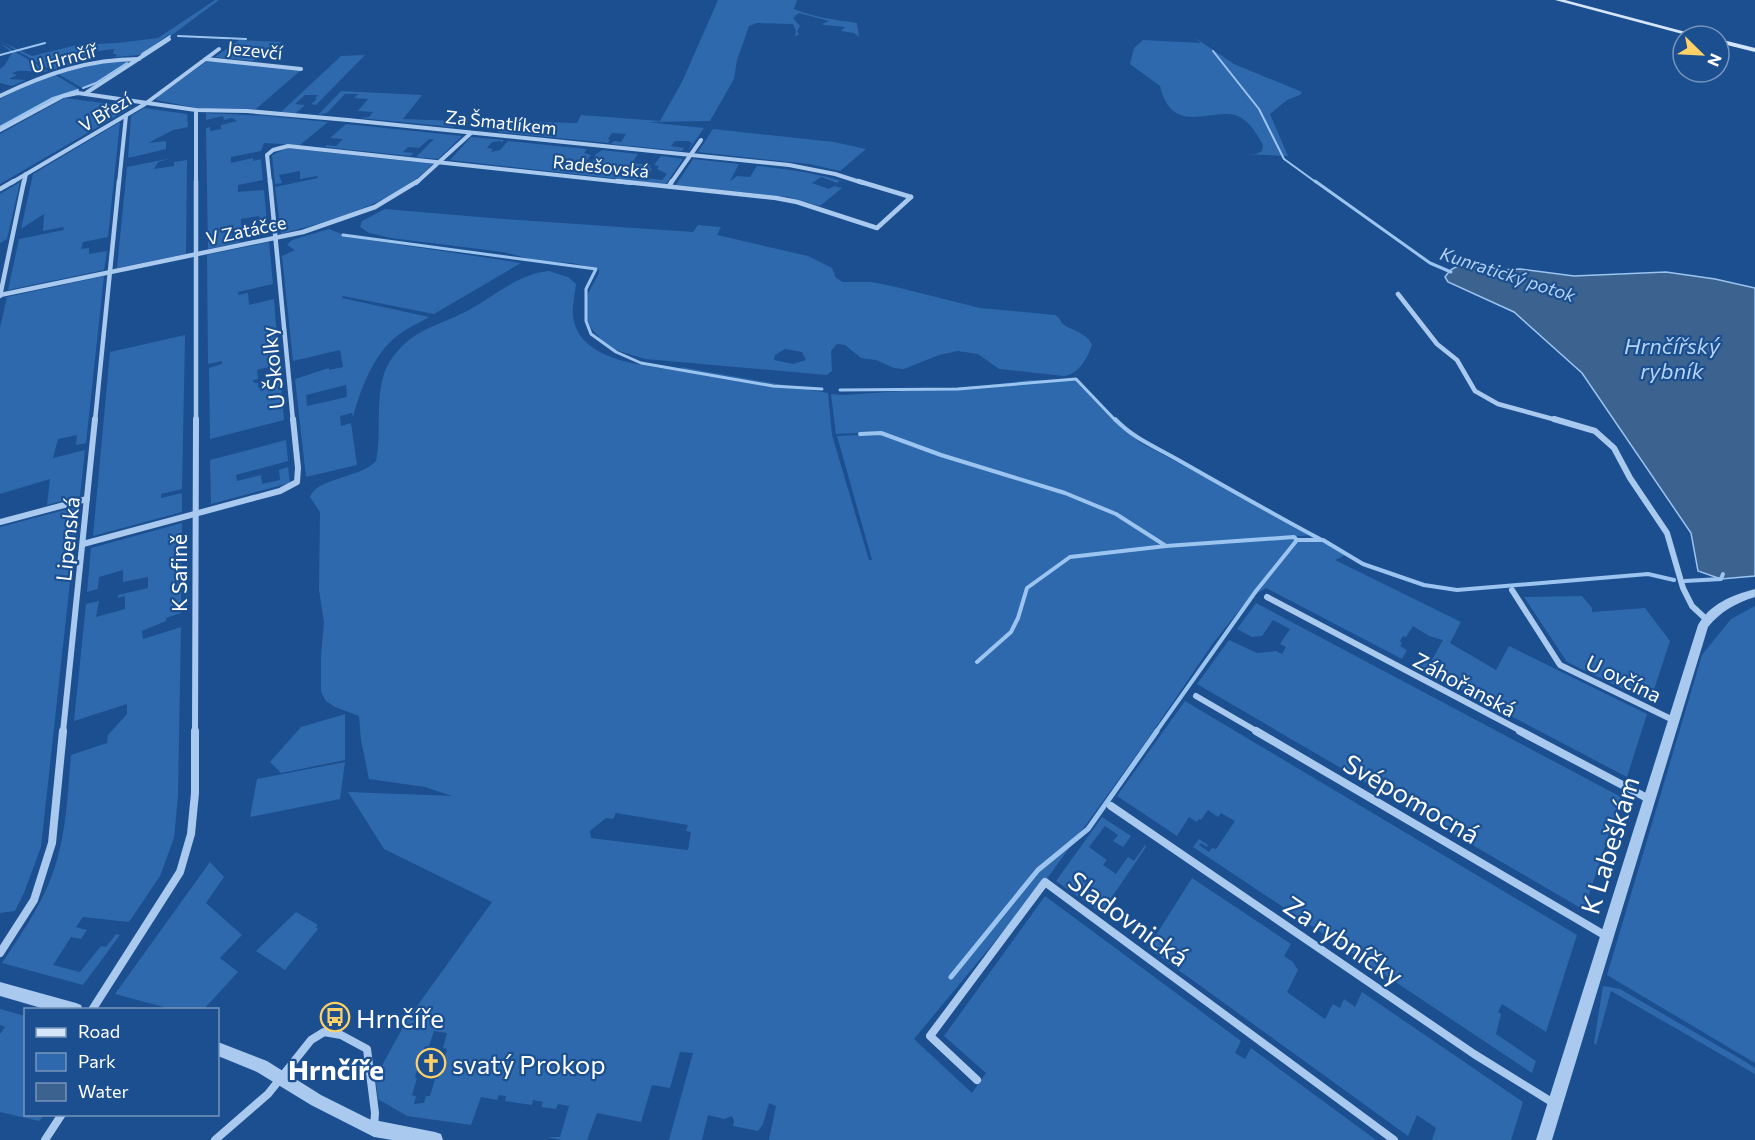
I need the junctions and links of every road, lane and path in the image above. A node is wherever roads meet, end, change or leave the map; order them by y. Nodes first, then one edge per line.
1 (1558, 0) edge
2 (1671, 29) edge
3 (169, 39) dead end
4 (1731, 44) edge
5 (219, 49) dead end
6 (1755, 50) edge
7 (139, 59) junction
8 (206, 59) junction
9 (301, 69) dead end
10 (86, 93) junction
11 (0, 96) edge
12 (145, 104) junction
13 (196, 110) junction
14 (126, 116) junction
15 (0, 130) edge
16 (471, 132) junction
17 (701, 140) dead end
18 (273, 150) joint
19 (691, 156) junction
20 (441, 162) junction
21 (26, 174) junction
22 (669, 186) junction
23 (0, 189) edge
24 (911, 197) joint
25 (275, 238) junction
26 (197, 254) junction
27 (110, 273) junction
28 (1398, 294) dead end
29 (0, 296) edge
30 (87, 499) junction
31 (197, 512) junction
32 (0, 522) edge
33 (83, 544) junction
34 (1512, 590) dead end
35 (1755, 593) edge
36 (1266, 597) dead end
37 (1707, 620) junction
38 (1196, 696) dead end
39 (1673, 720) junction
40 (1649, 799) junction
41 (1111, 806) dead end
42 (1606, 936) junction
43 (0, 953) edge
44 (0, 989) edge
45 (69, 1008) edge
46 (93, 1008) edge
47 (219, 1049) edge
48 (283, 1078) junction
49 (977, 1080) dead end
50 (1555, 1105) junction
51 (61, 1116) edge
52 (374, 1129) junction
53 (45, 1140) edge
54 (215, 1140) edge
55 (435, 1140) edge
56 (1394, 1140) edge
57 (1545, 1140) edge

1 - 2 main road
3 - 7 street
4 - 6 main road
5 - 8 street, V Březí
7 - 10 street
7 - 11 street, U Hrnčíř
8 - 9 street, Jezevčí
8 - 12 street, V Březí
10 - 12 street, Za Šmatlíkem
10 - 15 street
12 - 13 street, Za Šmatlíkem
12 - 14 street, V Březí
13 - 16 street, Za Šmatlíkem
13 - 26 street, K Safině
14 - 21 street, V Březí
14 - 27 street, Lipenská
16 - 19 street, Za Šmatlíkem
16 - 20 street, V Zatáčce
17 - 19 street
18 - 20 street, Radešovská
18 - 25 street, U Školky
19 - 22 street
19 - 24 street, Za Šmatlíkem
20 - 22 street, Radešovská
20 - 25 street, V Zatáčce
21 - 23 street, V Březí
21 - 29 street
22 - 24 street, Radešovská
25 - 26 street, V Zatáčce
25 - 31 street, U Školky
26 - 27 street, V Zatáčce
26 - 31 street, K Safině
27 - 29 street, V Zatáčce
27 - 30 street, Lipenská
28 - 37 street
30 - 32 street
30 - 33 street, Lipenská
31 - 33 street
31 - 46 street, K Safině
33 - 43 street, Lipenská
34 - 39 street, U ovčína
35 - 37 street, K Labeškám
36 - 40 street, Záhořanská
37 - 39 street, K Labeškám
38 - 42 street, Svépomocná
39 - 40 street, K Labeškám
40 - 42 street, K Labeškám
41 - 50 street, Za rybníčky
42 - 50 street, K Labeškám
44 - 45 street
47 - 48 street
48 - 52 street
48 - 52 street
48 - 54 street
49 - 56 street, Sladovnická
50 - 57 street, K Labeškám
51 - 53 street
52 - 55 street

